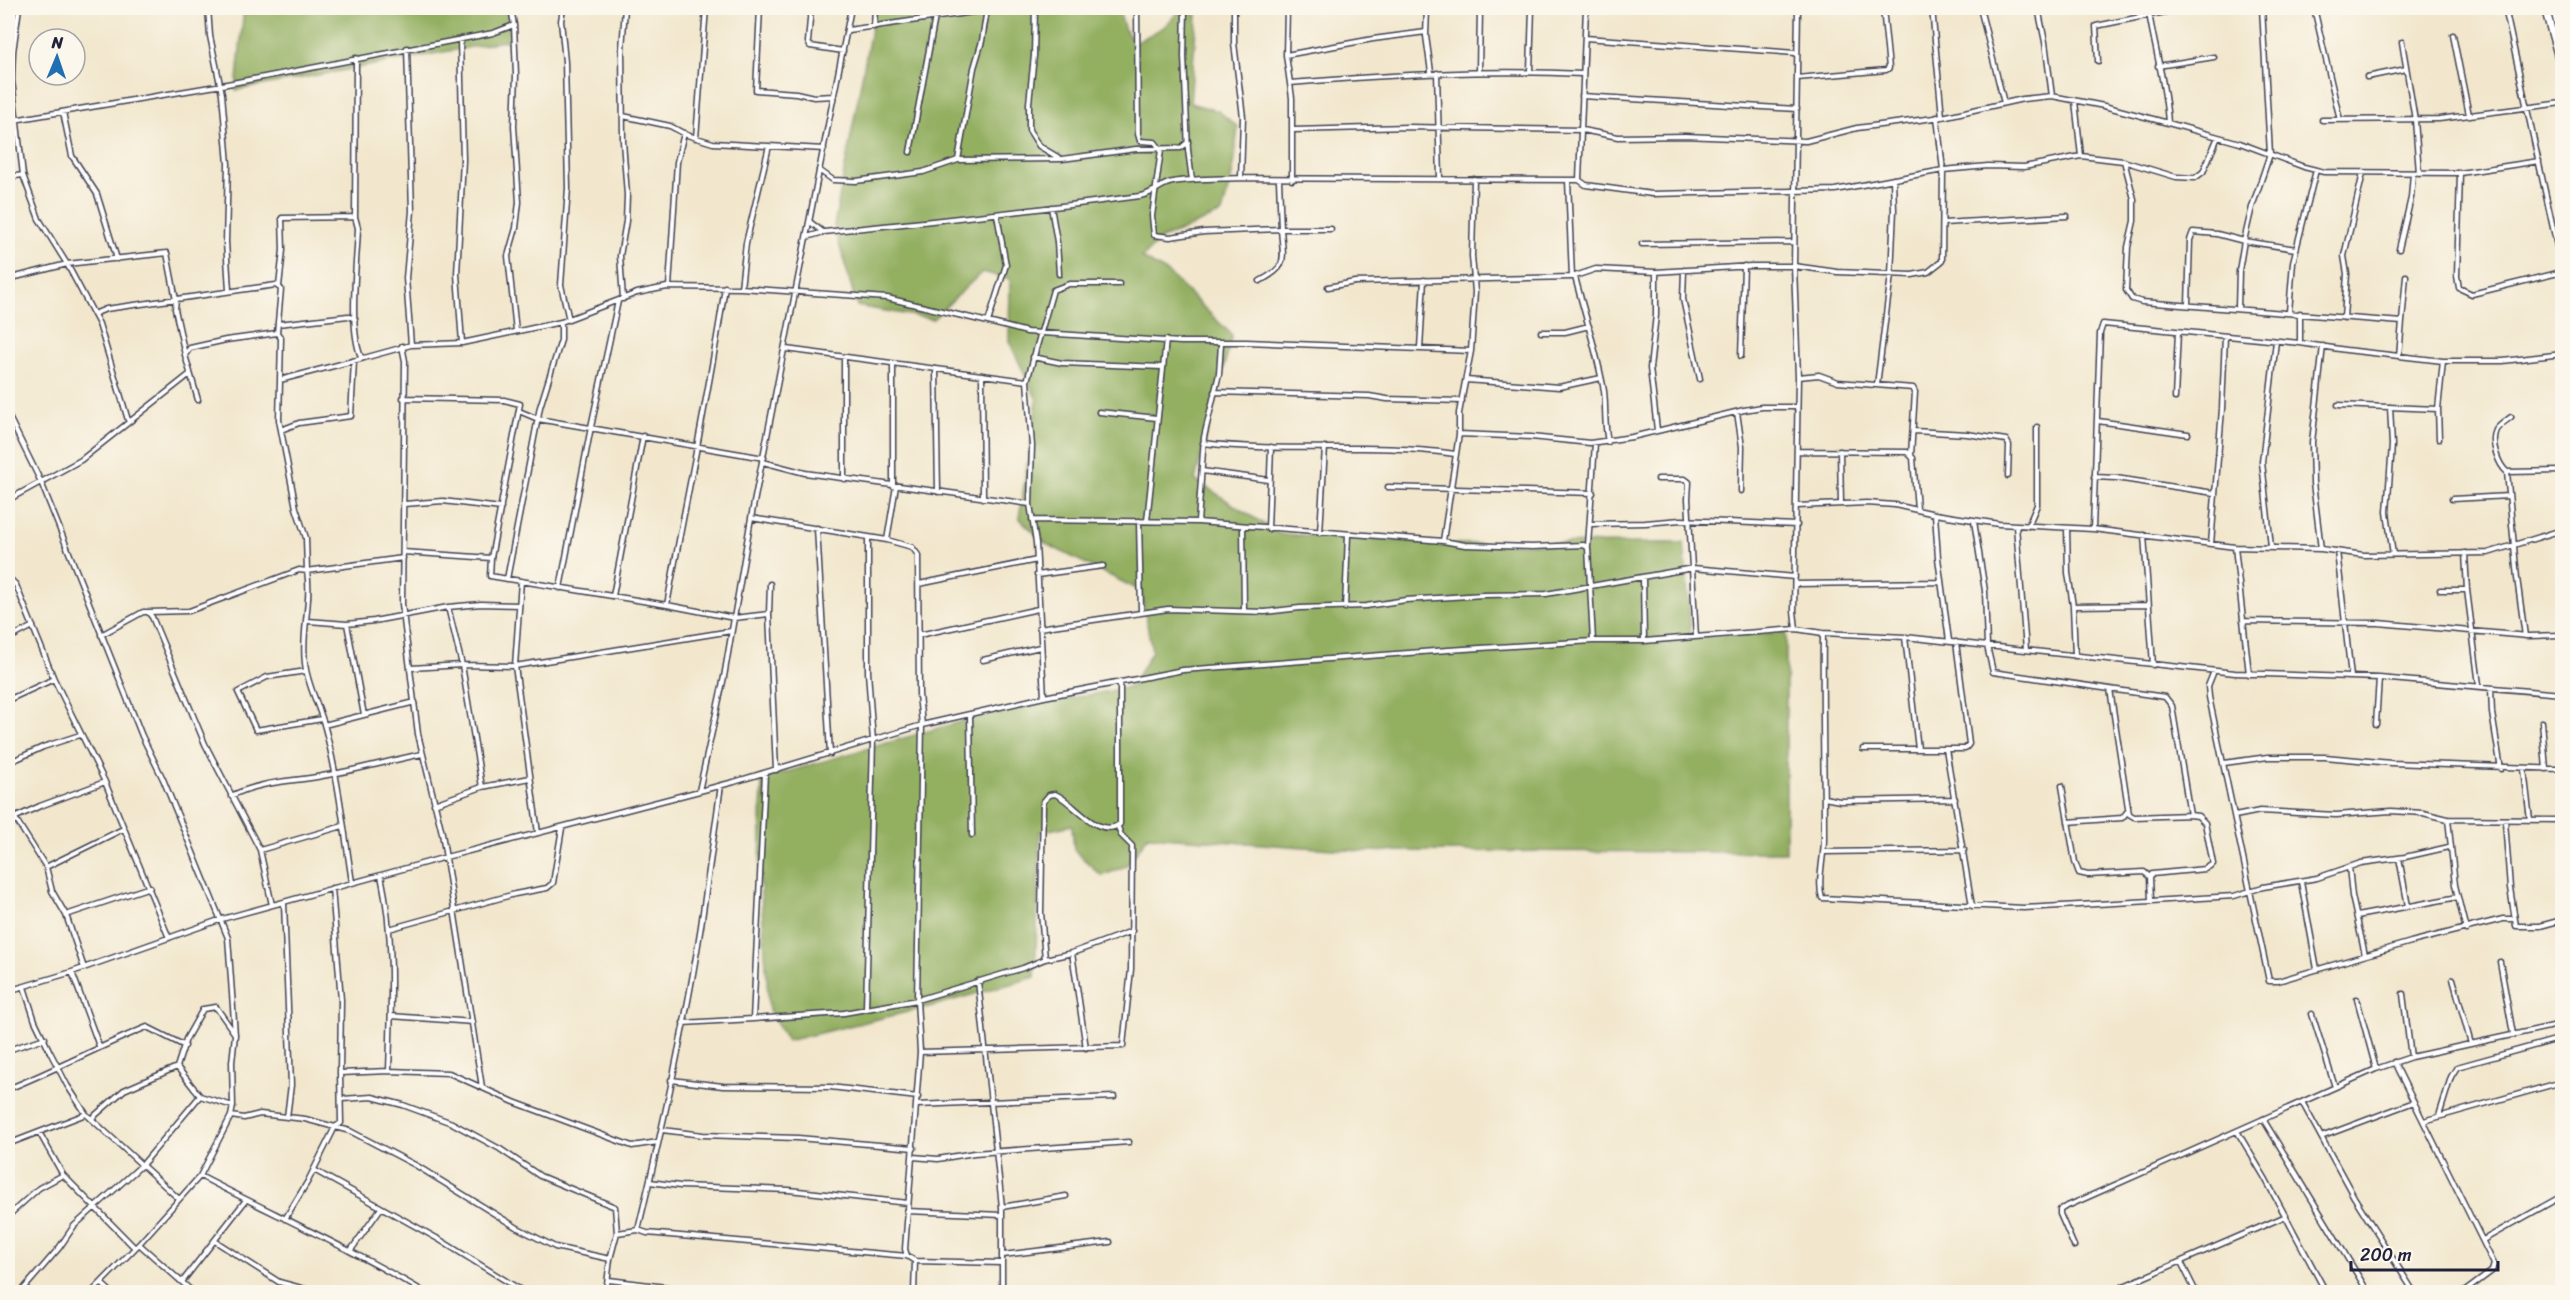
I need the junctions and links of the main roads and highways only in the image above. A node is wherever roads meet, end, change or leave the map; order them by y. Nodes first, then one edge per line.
1 (2545, 8) edge
2 (2554, 8) edge
3 (2561, 28) edge
4 (2562, 40) edge
5 (2562, 69) edge

1 - 5 highway
2 - 3 highway
3 - 4 highway

